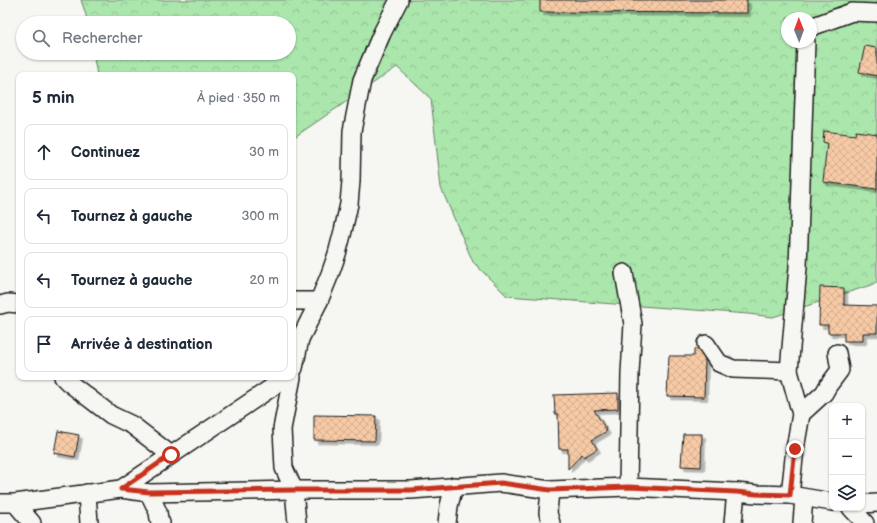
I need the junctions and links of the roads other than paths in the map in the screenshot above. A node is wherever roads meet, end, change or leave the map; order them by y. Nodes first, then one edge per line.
1 (399, 0) edge
2 (877, 13) edge
3 (817, 25) edge
4 (806, 48) edge
5 (624, 273) dead end
6 (296, 301) edge
7 (319, 301) junction
8 (16, 304) edge
9 (0, 305) edge
10 (706, 344) dead end
11 (837, 353) dead end
12 (296, 354) edge
13 (789, 371) junction
14 (66, 380) edge
15 (282, 380) edge
16 (290, 380) edge
17 (801, 414) junction
18 (171, 455) junction
19 (454, 486) junction
20 (628, 487) junction
21 (121, 489) junction
22 (294, 490) junction
23 (550, 490) junction
24 (149, 492) junction
25 (736, 492) junction
26 (86, 493) junction
27 (797, 496) junction
28 (829, 501) edge
29 (7, 503) edge
30 (877, 503) edge
31 (865, 504) edge
32 (854, 511) edge
33 (32, 523) edge
34 (89, 523) edge
35 (161, 523) edge
36 (296, 523) edge
37 (447, 523) edge
38 (551, 523) edge
39 (733, 523) edge
40 (802, 523) edge
41 (865, 523) edge

1 - 7 street
2 - 3 street
4 - 13 street
5 - 20 street
6 - 7 street
7 - 12 street
8 - 9 street
10 - 13 street
11 - 17 street
13 - 17 street
14 - 18 street
15 - 18 street
16 - 22 street
17 - 27 street
18 - 21 street
19 - 22 street
19 - 23 street
19 - 37 street
20 - 23 street
20 - 25 street
21 - 24 street
21 - 26 street
22 - 24 street
22 - 36 street
23 - 38 street
24 - 35 street
25 - 27 street
25 - 39 street
26 - 29 street
26 - 34 street
27 - 28 street
27 - 40 street
29 - 33 street
30 - 31 street
32 - 41 street

